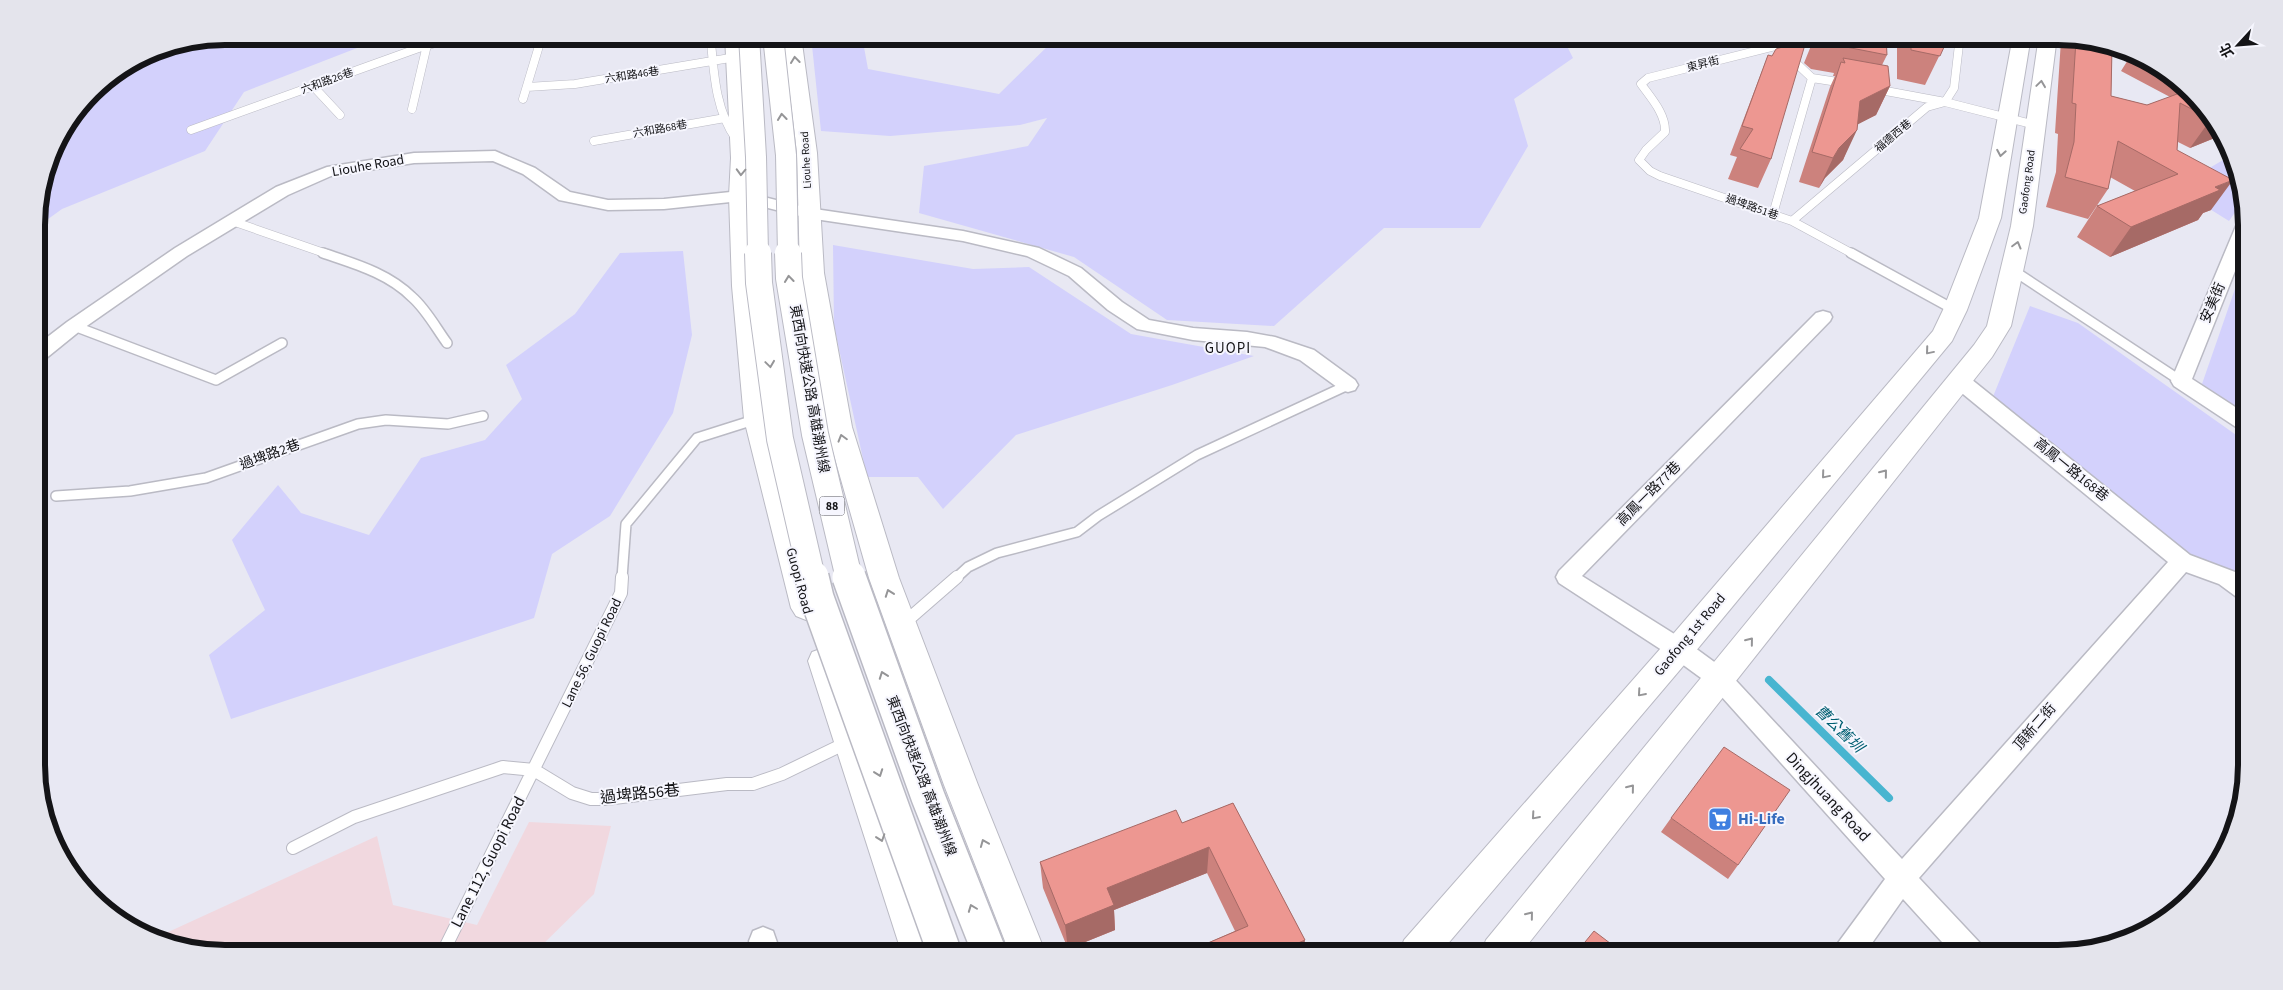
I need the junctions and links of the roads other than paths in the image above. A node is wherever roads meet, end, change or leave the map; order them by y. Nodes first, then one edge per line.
1 (427, 45) joint
2 (539, 45) edge
3 (711, 45) edge
4 (774, 45) edge
5 (793, 45) edge
6 (1782, 45) edge
7 (1959, 45) edge
8 (2020, 45) edge
9 (2047, 45) edge
10 (1778, 46) junction
11 (743, 47) edge
12 (713, 61) junction
13 (1648, 78) joint
14 (1812, 78) junction
15 (1848, 84) edge
16 (313, 86) junction
17 (527, 87) junction
18 (1866, 87) edge
19 (523, 99) dead end
20 (1945, 102) junction
21 (412, 109) dead end
22 (340, 116) dead end
23 (725, 118) junction
24 (2008, 118) junction
25 (2035, 125) junction
26 (191, 130) dead end
27 (594, 140) dead end
28 (740, 143) junction
29 (740, 196) junction
30 (808, 213) junction
31 (1773, 214) junction
32 (232, 221) junction
33 (1792, 221) junction
34 (2238, 243) edge
35 (2011, 268) junction
36 (1955, 310) junction
37 (1823, 317) dead end
38 (74, 326) junction
39 (282, 343) dead end
40 (447, 343) dead end
41 (45, 349) edge
42 (1959, 380) junction
43 (2181, 381) junction
44 (1348, 385) joint
45 (483, 416) dead end
46 (757, 419) junction
47 (2238, 419) edge
48 (56, 496) dead end
49 (2182, 560) junction
50 (2238, 586) edge
51 (901, 625) junction
52 (1679, 649) junction
53 (1720, 680) junction
54 (850, 741) junction
55 (534, 770) junction
56 (293, 848) dead end
57 (1902, 878) junction
58 (446, 945) edge
59 (917, 945) edge
60 (942, 945) edge
61 (986, 945) edge
62 (1024, 945) edge
63 (1425, 945) edge
64 (1506, 945) edge
65 (1854, 945) edge
66 (1963, 945) edge

1 - 16 lane, 六和路26巷
1 - 21 lane
2 - 17 lane
3 - 12 lane
61 -> 4 main road, 東西向快速公路 高雄潮州線 / 88, bridge
30 -> 5 main road, Liouhe Road
6 - 10 lane, 東昇街
7 - 20 lane
8 - 24 main road
25 -> 9 main road, Gaofong Road
10 - 13 lane, 東昇街
10 - 14 lane
11 - 12 lane, 六和路46巷
11 - 28 main road
11 -> 60 main road, bridge
12 - 17 lane, 六和路46巷
12 - 23 lane
13 - 31 lane, 過埤路51巷
14 - 15 lane
14 - 31 lane
16 - 22 lane
16 - 26 lane, 六和路26巷
17 - 19 lane
18 - 20 lane
20 - 24 lane
20 - 33 lane, 福德西巷
23 - 27 lane, 六和路68巷
23 - 28 lane
24 - 25 lane
24 -> 36 main road
35 -> 25 main road, Gaofong Road
28 -> 29 main road
29 - 30 street, Liouhe Road
29 - 32 street, Liouhe Road
29 - 46 main road, Guopi Road
30 - 44 street
51 -> 30 main road
31 - 33 lane, 過埤路51巷
32 - 38 street, Liouhe Road
32 - 40 lane
33 - 36 lane, 過埤路51巷
34 - 43 street, 安美街
35 - 42 main road, Gaofong Road
35 - 43 lane
36 -> 52 main road, Gaofong 1st Road
37 - 52 street, 高鳳一路77巷
38 - 39 lane
38 - 41 street, Liouhe Road
42 - 49 street, 高鳳一路168巷
53 -> 42 main road
43 - 47 street
44 - 51 lane
45 - 48 lane, 過埤路2巷
46 - 54 main road, Guopi Road
46 - 55 lane, Lane 56, Guopi Road
49 - 50 street
49 - 57 street, 頂新二街
62 -> 51 main road
52 - 53 street, Dingjhuang Road
52 -> 63 main road, Gaofong 1st Road
53 - 57 street, Dingjhuang Road
64 -> 53 main road
54 - 55 lane, 過埤路56巷
54 -> 59 main road, Guopi Road
55 - 56 lane, 過埤路56巷
55 - 58 lane, Lane 112, Guopi Road
57 - 65 street, 頂新二街
57 - 66 street, Dingjhuang Road

